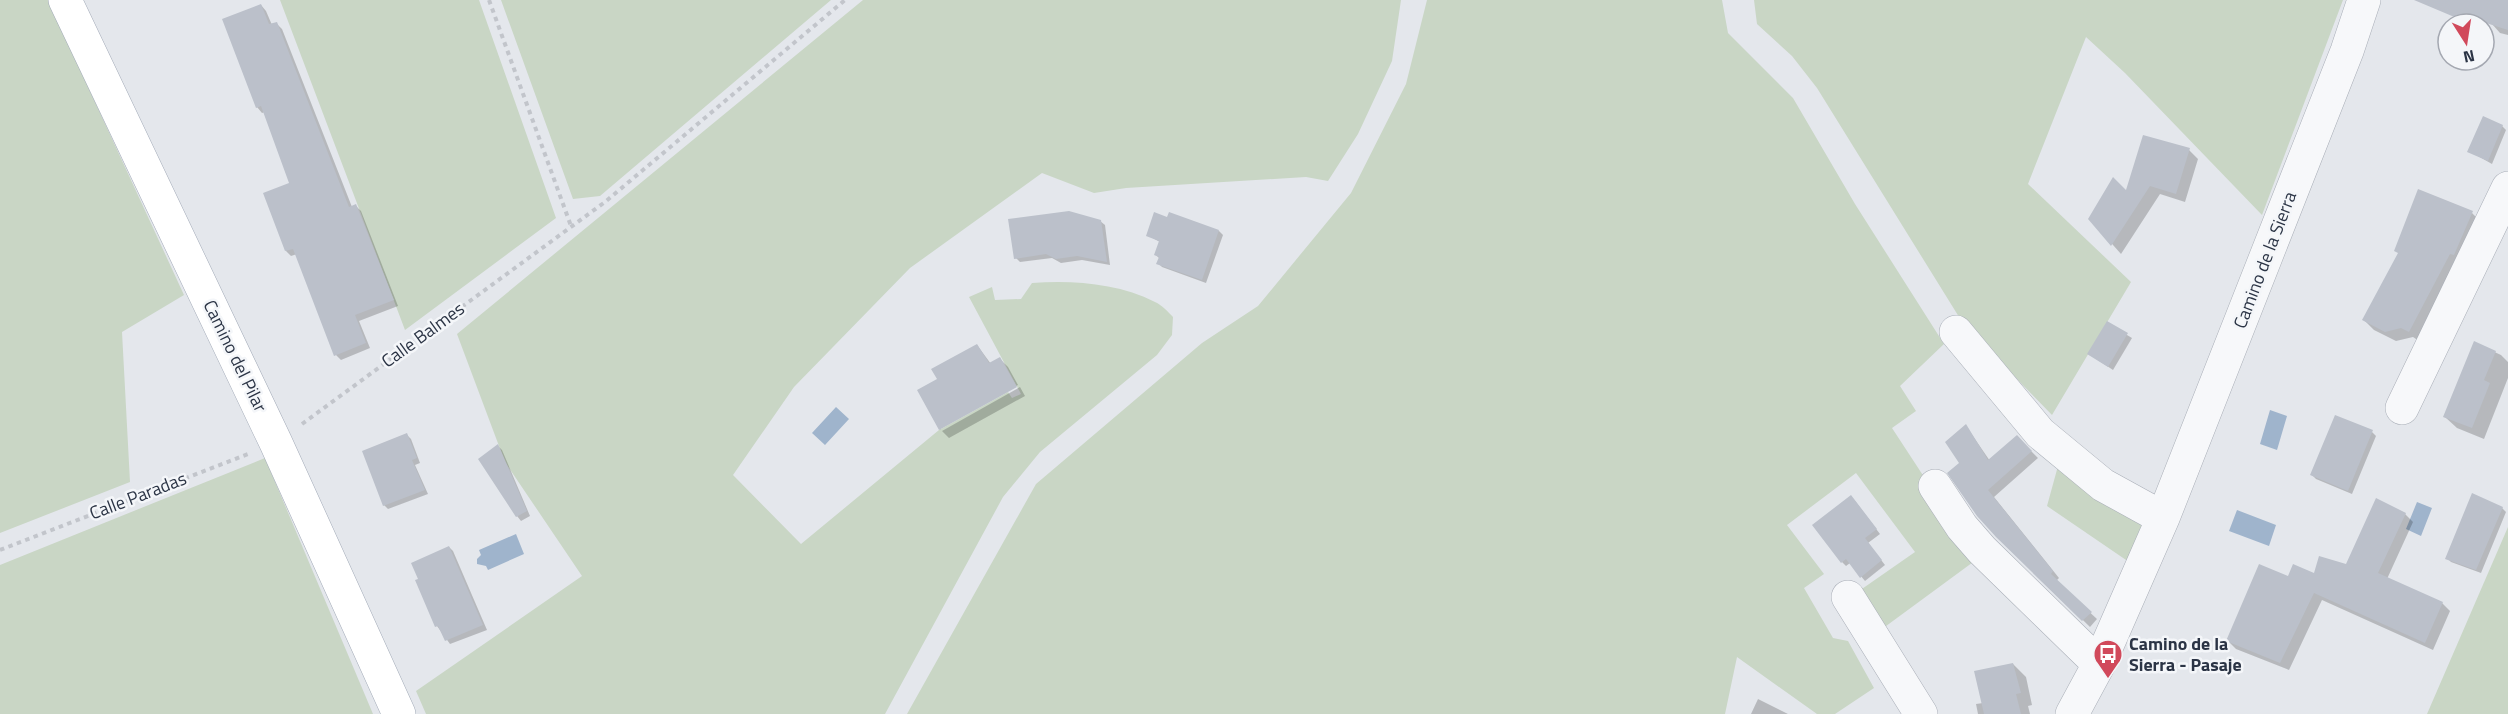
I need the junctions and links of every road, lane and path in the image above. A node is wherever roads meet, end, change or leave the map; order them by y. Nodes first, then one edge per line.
1 (65, 0) edge
2 (489, 0) edge
3 (845, 0) edge
4 (2364, 0) edge
5 (2508, 188) edge
6 (571, 226) junction
7 (1956, 332) dead end
8 (2403, 408) dead end
9 (276, 443) junction
10 (1935, 486) dead end
11 (2163, 518) junction
12 (0, 550) edge
13 (1848, 597) dead end
14 (2099, 664) junction
15 (399, 714) edge
16 (1921, 714) edge
17 (2072, 714) edge

1 - 9 main road, Camino del Pilar
2 - 6 path
3 - 6 path, Calle Balmes
4 - 11 street, Camino de la Sierra
5 - 8 street
6 - 9 path, Calle Balmes
7 - 11 street
9 - 12 path, Calle Paradas
9 - 15 main road, Camino del Pilar
10 - 14 street
11 - 14 street, Camino de la Sierra
13 - 16 street
14 - 17 street, Camino de la Sierra

